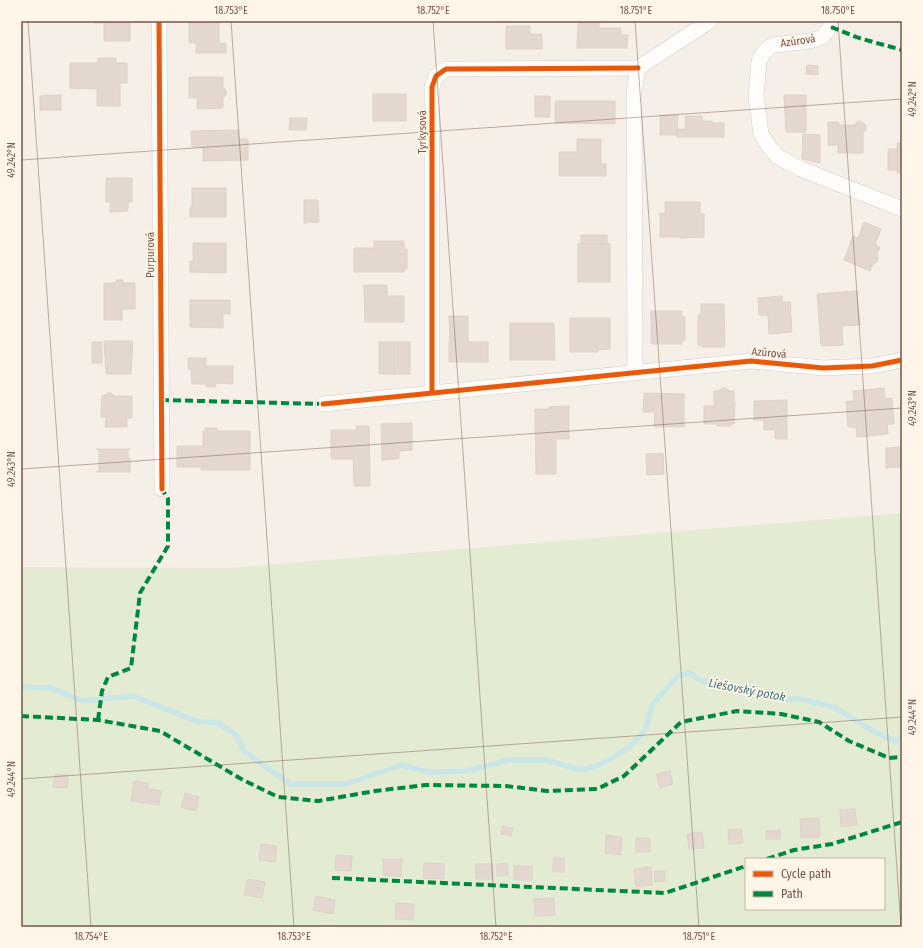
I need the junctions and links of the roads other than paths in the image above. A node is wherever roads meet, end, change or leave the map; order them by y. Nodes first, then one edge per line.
1 (159, 21) edge
2 (710, 21) edge
3 (832, 21) edge
4 (638, 68) junction
5 (902, 209) edge
6 (902, 360) edge
7 (635, 372) junction
8 (432, 392) junction
9 (323, 404) dead end
10 (162, 489) dead end

1 - 10 street, Purpurová
2 - 4 street
3 - 5 street, Azúrová
4 - 7 street
4 - 8 street, Tyrkysová
6 - 7 street, Azúrová
7 - 8 street
8 - 9 street

